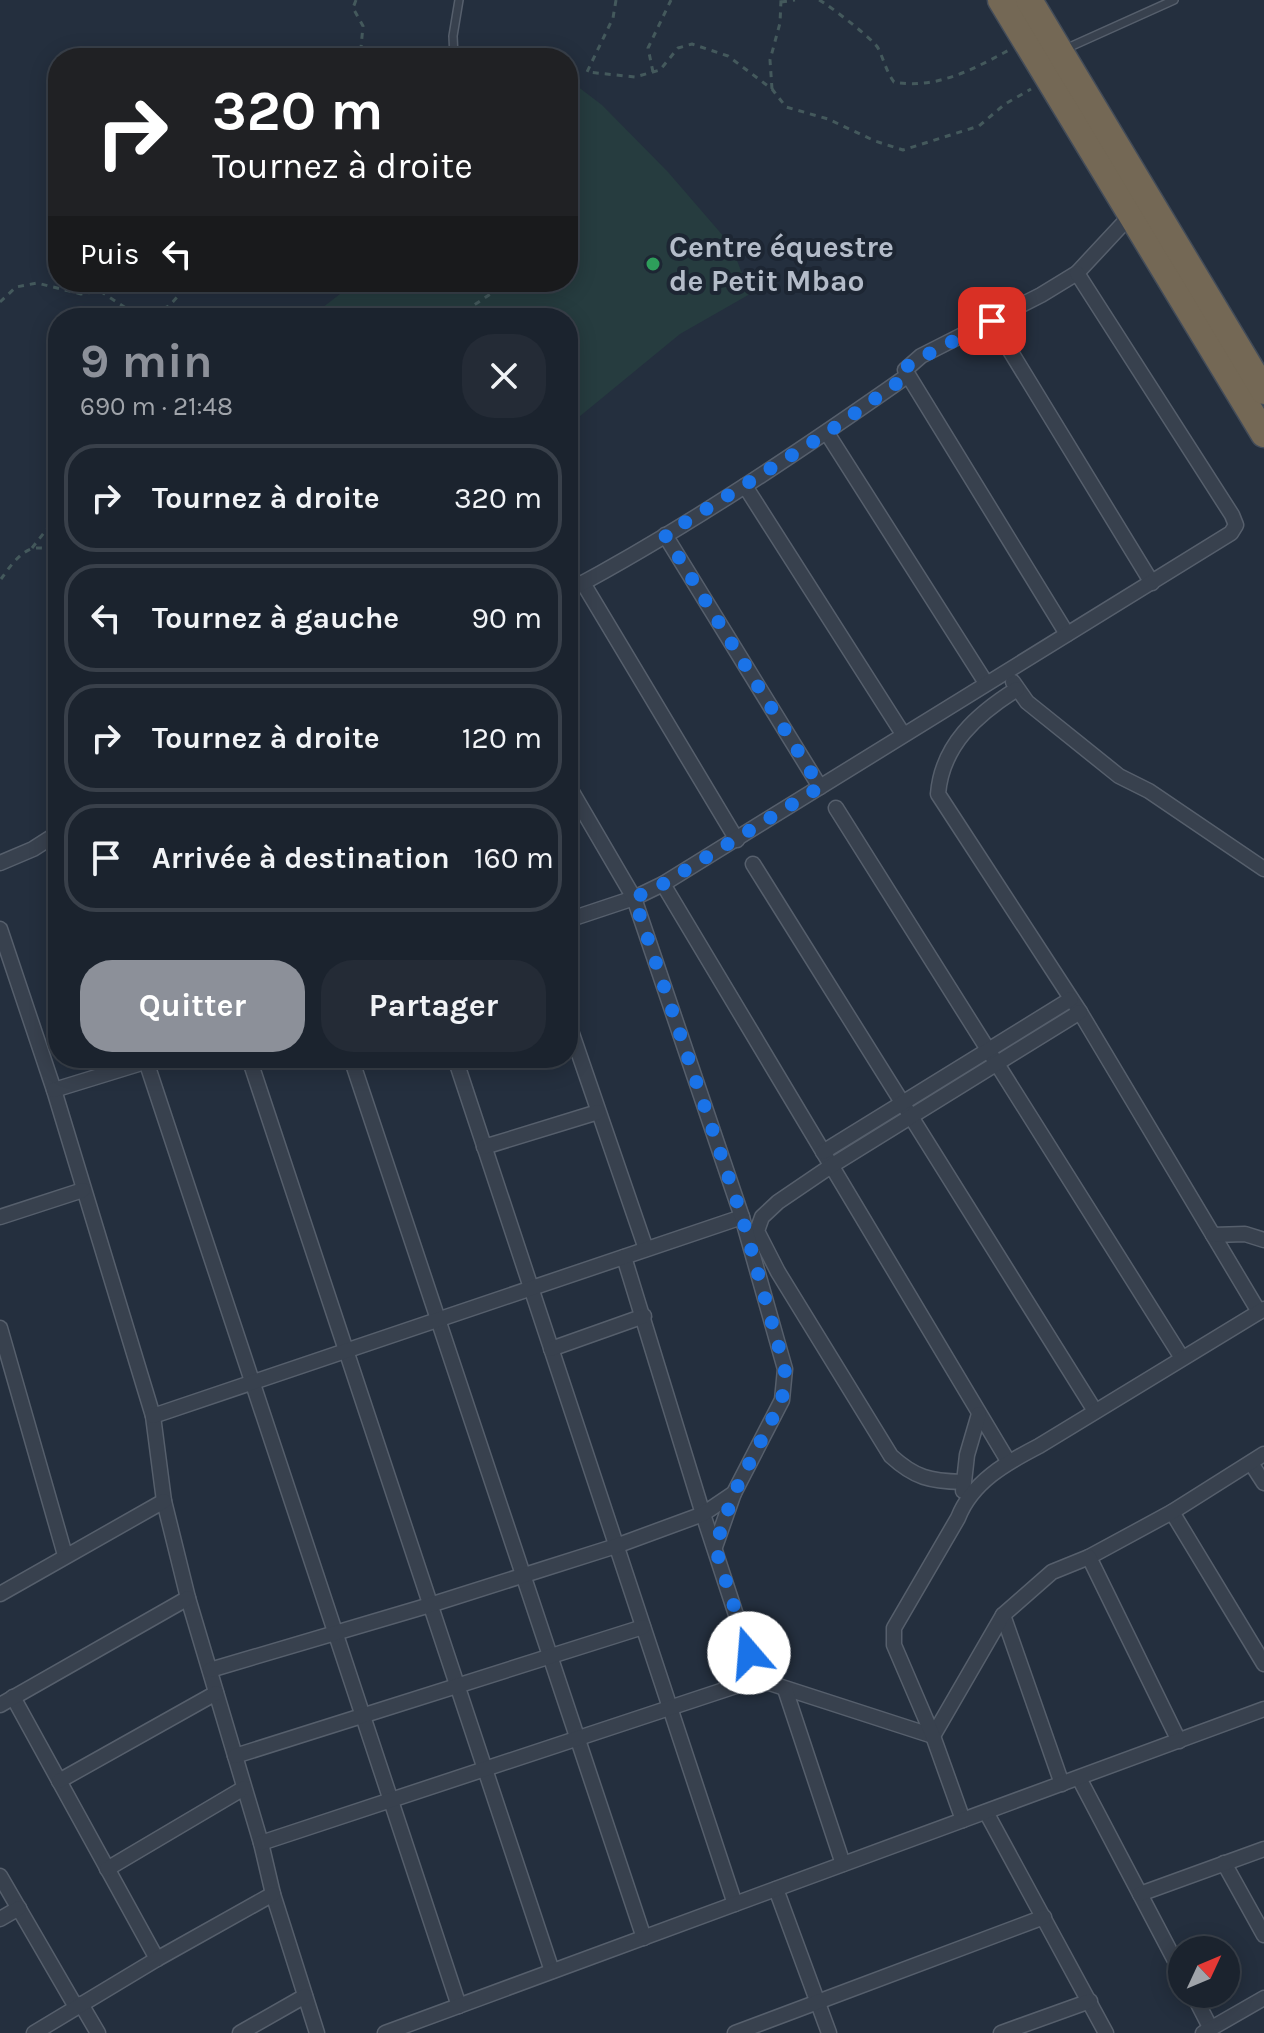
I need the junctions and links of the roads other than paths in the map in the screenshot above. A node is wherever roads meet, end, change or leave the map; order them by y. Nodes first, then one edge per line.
1 (459, 0) edge
2 (1001, 0) edge
3 (1029, 0) edge
4 (1174, 0) edge
5 (454, 48) edge
6 (1060, 51) junction
7 (1131, 215) junction
8 (1077, 273) junction
9 (992, 321) junction
10 (907, 376) junction
11 (1264, 391) edge
12 (827, 433) junction
13 (1264, 434) edge
14 (745, 486) junction
15 (665, 535) junction
16 (583, 583) junction
17 (1152, 583) junction
18 (578, 586) edge
19 (1067, 634) junction
20 (1007, 671) junction
21 (986, 683) junction
22 (1017, 689) junction
23 (903, 734) junction
24 (820, 787) junction
25 (578, 802) edge
26 (836, 808) dead end
27 (48, 839) edge
28 (737, 840) junction
29 (0, 863) edge
30 (753, 864) dead end
31 (1264, 869) edge
32 (663, 884) junction
33 (634, 898) junction
34 (578, 917) edge
35 (0, 929) edge
36 (1071, 999) junction
37 (1080, 1012) junction
38 (578, 1052) edge
39 (993, 1057) junction
40 (122, 1068) edge
41 (153, 1068) edge
42 (252, 1068) edge
43 (354, 1068) edge
44 (458, 1068) edge
45 (54, 1090) junction
46 (907, 1110) junction
47 (598, 1112) junction
48 (484, 1147) junction
49 (823, 1152) junction
50 (831, 1166) junction
51 (83, 1190) junction
52 (0, 1217) edge
53 (742, 1217) junction
54 (1213, 1235) junction
55 (1264, 1240) edge
56 (646, 1249) junction
57 (624, 1257) junction
58 (531, 1289) junction
59 (1261, 1310) edge
60 (644, 1316) junction
61 (438, 1320) junction
62 (0, 1328) edge
63 (551, 1349) junction
64 (346, 1351) junction
65 (1182, 1358) junction
66 (253, 1382) junction
67 (1095, 1411) junction
68 (979, 1414) junction
69 (153, 1416) junction
70 (1264, 1454) edge
71 (1008, 1461) junction
72 (1251, 1463) junction
73 (962, 1482) junction
74 (1264, 1483) edge
75 (734, 1493) junction
76 (164, 1501) junction
77 (964, 1503) junction
78 (1172, 1512) junction
79 (703, 1514) junction
80 (616, 1546) junction
81 (715, 1547) junction
82 (65, 1555) junction
83 (1089, 1557) junction
84 (523, 1575) junction
85 (2, 1590) edge
86 (188, 1598) junction
87 (430, 1605) junction
88 (1003, 1615) junction
89 (643, 1627) junction
90 (336, 1635) junction
91 (550, 1657) junction
92 (1264, 1664) edge
93 (210, 1670) junction
94 (757, 1679) junction
95 (457, 1686) junction
96 (785, 1689) junction
97 (216, 1693) junction
98 (6, 1701) edge
99 (670, 1708) junction
100 (1264, 1709) edge
101 (361, 1716) junction
102 (933, 1736) junction
103 (577, 1738) junction
104 (1179, 1741) junction
105 (235, 1756) junction
106 (485, 1769) junction
107 (1079, 1778) junction
108 (59, 1781) junction
109 (1062, 1784) junction
110 (244, 1788) junction
111 (391, 1800) junction
112 (986, 1812) junction
113 (963, 1820) junction
114 (261, 1843) junction
115 (1264, 1849) edge
116 (1224, 1863) junction
117 (843, 1864) junction
118 (107, 1869) junction
119 (0, 1876) edge
120 (776, 1889) junction
121 (273, 1894) junction
122 (1140, 1894) junction
123 (735, 1904) junction
124 (19, 1908) junction
125 (1044, 1917) junction
126 (0, 1919) edge
127 (1264, 1935) edge
128 (644, 1938) junction
129 (1168, 1947) edge
130 (157, 1959) junction
131 (552, 1971) junction
132 (305, 1996) junction
133 (1264, 1998) edge
134 (1090, 2001) junction
135 (817, 2002) junction
136 (79, 2006) junction
137 (459, 2006) junction
138 (1198, 2008) edge
139 (1207, 2031) edge
140 (34, 2033) edge
141 (98, 2033) edge
142 (240, 2033) edge
143 (317, 2033) edge
144 (385, 2033) edge
145 (735, 2033) edge
146 (829, 2033) edge
147 (1001, 2033) edge
148 (1106, 2033) edge

1 - 5 lane
2 - 7 highway
3 - 6 highway
4 - 6 lane
6 - 11 highway
7 - 8 street
7 - 13 highway
8 - 9 street
8 - 17 street
9 - 10 street
9 - 17 street
10 - 12 street
10 - 19 street
12 - 14 street
12 - 21 street
14 - 15 street
14 - 23 street
15 - 16 street
15 - 24 street
16 - 18 street
16 - 28 street
17 - 19 street
19 - 20 street
20 - 21 street
20 - 22 street
21 - 23 street
22 - 31 street
22 - 36 street
23 - 24 street
24 - 28 street
25 - 33 street
26 - 39 street
27 - 29 street
28 - 32 street
30 - 46 street
32 - 33 street
32 - 49 street
33 - 34 street
33 - 53 street
35 - 45 street
36 - 37 street
36 - 39 street
37 - 39 street
37 - 54 street
38 - 47 street
39 - 46 street
39 - 65 street
40 - 45 street
41 - 66 street
42 - 64 street
43 - 61 street
44 - 48 street
45 - 51 street
46 - 49 street
46 - 50 street
46 - 67 street
47 - 48 street
47 - 56 street
48 - 58 street
49 - 50 street
50 - 68 street
50 - 73 street
51 - 52 street
51 - 69 street
53 - 56 street
53 - 75 street
54 - 55 street
54 - 59 street
56 - 57 street
57 - 58 street
57 - 60 street
58 - 61 street
58 - 63 street
59 - 65 street
60 - 63 street
60 - 79 street
61 - 64 street
61 - 84 street
62 - 82 street
63 - 80 street
64 - 66 street
64 - 87 street
65 - 67 street
66 - 69 street
66 - 90 street
67 - 71 street
68 - 71 street
68 - 73 street
69 - 76 street
70 - 72 street
71 - 77 street
72 - 74 street
72 - 78 street
73 - 77 street
75 - 79 street
75 - 81 street
76 - 82 street
76 - 86 street
77 - 102 street
78 - 83 street
78 - 92 street
79 - 80 street
79 - 81 street
80 - 84 street
80 - 89 street
81 - 94 street
82 - 85 street
83 - 88 street
83 - 104 street
84 - 87 street
84 - 91 street
86 - 93 street
86 - 98 street
87 - 90 street
87 - 95 street
88 - 102 street
88 - 109 street
89 - 91 street
89 - 99 street
90 - 93 street
90 - 101 street
91 - 95 street
91 - 103 street
93 - 97 street
94 - 96 street
94 - 99 street
95 - 101 street
95 - 106 street
96 - 102 street
96 - 117 street
97 - 105 street
97 - 108 street
98 - 108 street
99 - 103 street
99 - 123 street
100 - 104 street
101 - 105 street
101 - 111 street
102 - 113 street
103 - 106 street
103 - 128 street
104 - 107 street
105 - 110 street
106 - 111 street
106 - 131 street
107 - 109 street
107 - 122 street
108 - 118 street
109 - 112 street
110 - 114 street
110 - 118 street
111 - 114 street
111 - 137 street
112 - 113 street
112 - 125 street
113 - 117 street
114 - 121 street
115 - 116 street
116 - 122 street
116 - 127 street
117 - 120 street
118 - 130 street
119 - 124 street
120 - 123 street
120 - 135 street
121 - 130 street
121 - 132 street
122 - 129 street
123 - 128 street
124 - 126 street
124 - 136 street
125 - 134 street
125 - 135 street
128 - 131 street
130 - 136 street
131 - 137 street
132 - 142 street
132 - 143 street
133 - 139 street
134 - 147 street
134 - 148 street
135 - 145 street
135 - 146 street
136 - 140 street
136 - 141 street
137 - 144 street
138 - 139 street

